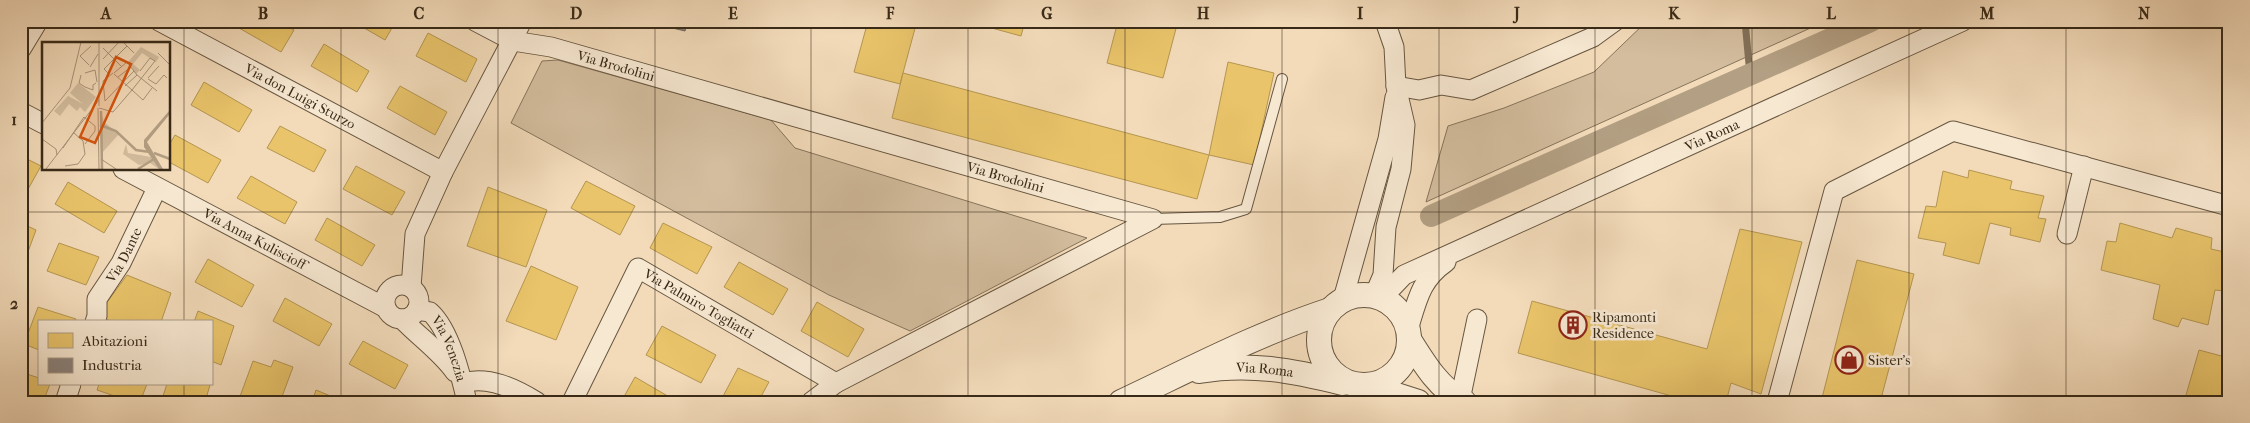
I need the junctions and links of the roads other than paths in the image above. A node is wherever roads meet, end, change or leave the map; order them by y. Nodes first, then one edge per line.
1 (38, 21) edge
2 (159, 21) edge
3 (476, 21) edge
4 (522, 21) edge
5 (1385, 21) edge
6 (1615, 21) edge
7 (1963, 21) edge
8 (513, 41) junction
9 (21, 49) edge
10 (1282, 79) dead end
11 (1396, 86) junction
12 (21, 112) edge
13 (42, 123) edge
14 (2084, 166) junction
15 (125, 170) edge
16 (442, 172) junction
17 (157, 188) junction
18 (2229, 206) edge
19 (1153, 219) junction
20 (2067, 234) dead end
21 (1461, 250) junction
22 (412, 287) junction
23 (1378, 297) junction
24 (1337, 304) junction
25 (386, 308) junction
26 (409, 315) junction
27 (1477, 319) dead end
28 (96, 320) edge
29 (1409, 336) junction
30 (1180, 374) junction
31 (463, 383) junction
32 (836, 383) junction
33 (1359, 385) junction
34 (70, 386) edge
35 (515, 396) edge
36 (1462, 401) edge
37 (65, 402) edge
38 (467, 402) edge
39 (537, 402) edge
40 (572, 402) edge
41 (811, 402) edge
42 (1122, 402) edge
43 (1418, 402) edge
44 (1777, 402) edge

1 - 9 street
2 - 16 street, Via don Luigi Sturzo
3 - 8 street, Via Brodolini
4 - 8 street
5 - 11 street
6 - 11 street
7 - 21 street, Via Roma
8 - 16 street
8 - 19 street, Via Brodolini
10 - 19 lane
11 - 23 street
11 - 24 street
12 - 13 street
14 - 18 street
14 - 20 street
14 - 44 street
15 - 17 street, Via Anna Kuliscioff
16 - 22 street
17 - 25 street, Via Anna Kuliscioff
17 - 28 street, Via Dante
19 - 32 street
21 - 23 street, Via Roma
21 - 29 street, Via Roma
22 - 25 street
22 - 26 street
23 - 24 street
23 - 29 street
24 - 30 street, Via Roma
24 - 33 street
25 - 26 street
26 - 31 street
26 - 31 street, Via Venezia
27 - 36 street
29 - 33 street
29 - 36 street
30 - 33 street, Via Roma
30 - 42 street, Via Roma
31 - 35 street
31 - 38 street, Via Venezia
32 - 40 street, Via Palmiro Togliatti
32 - 41 street
33 - 43 street
34 - 37 street
35 - 39 street

